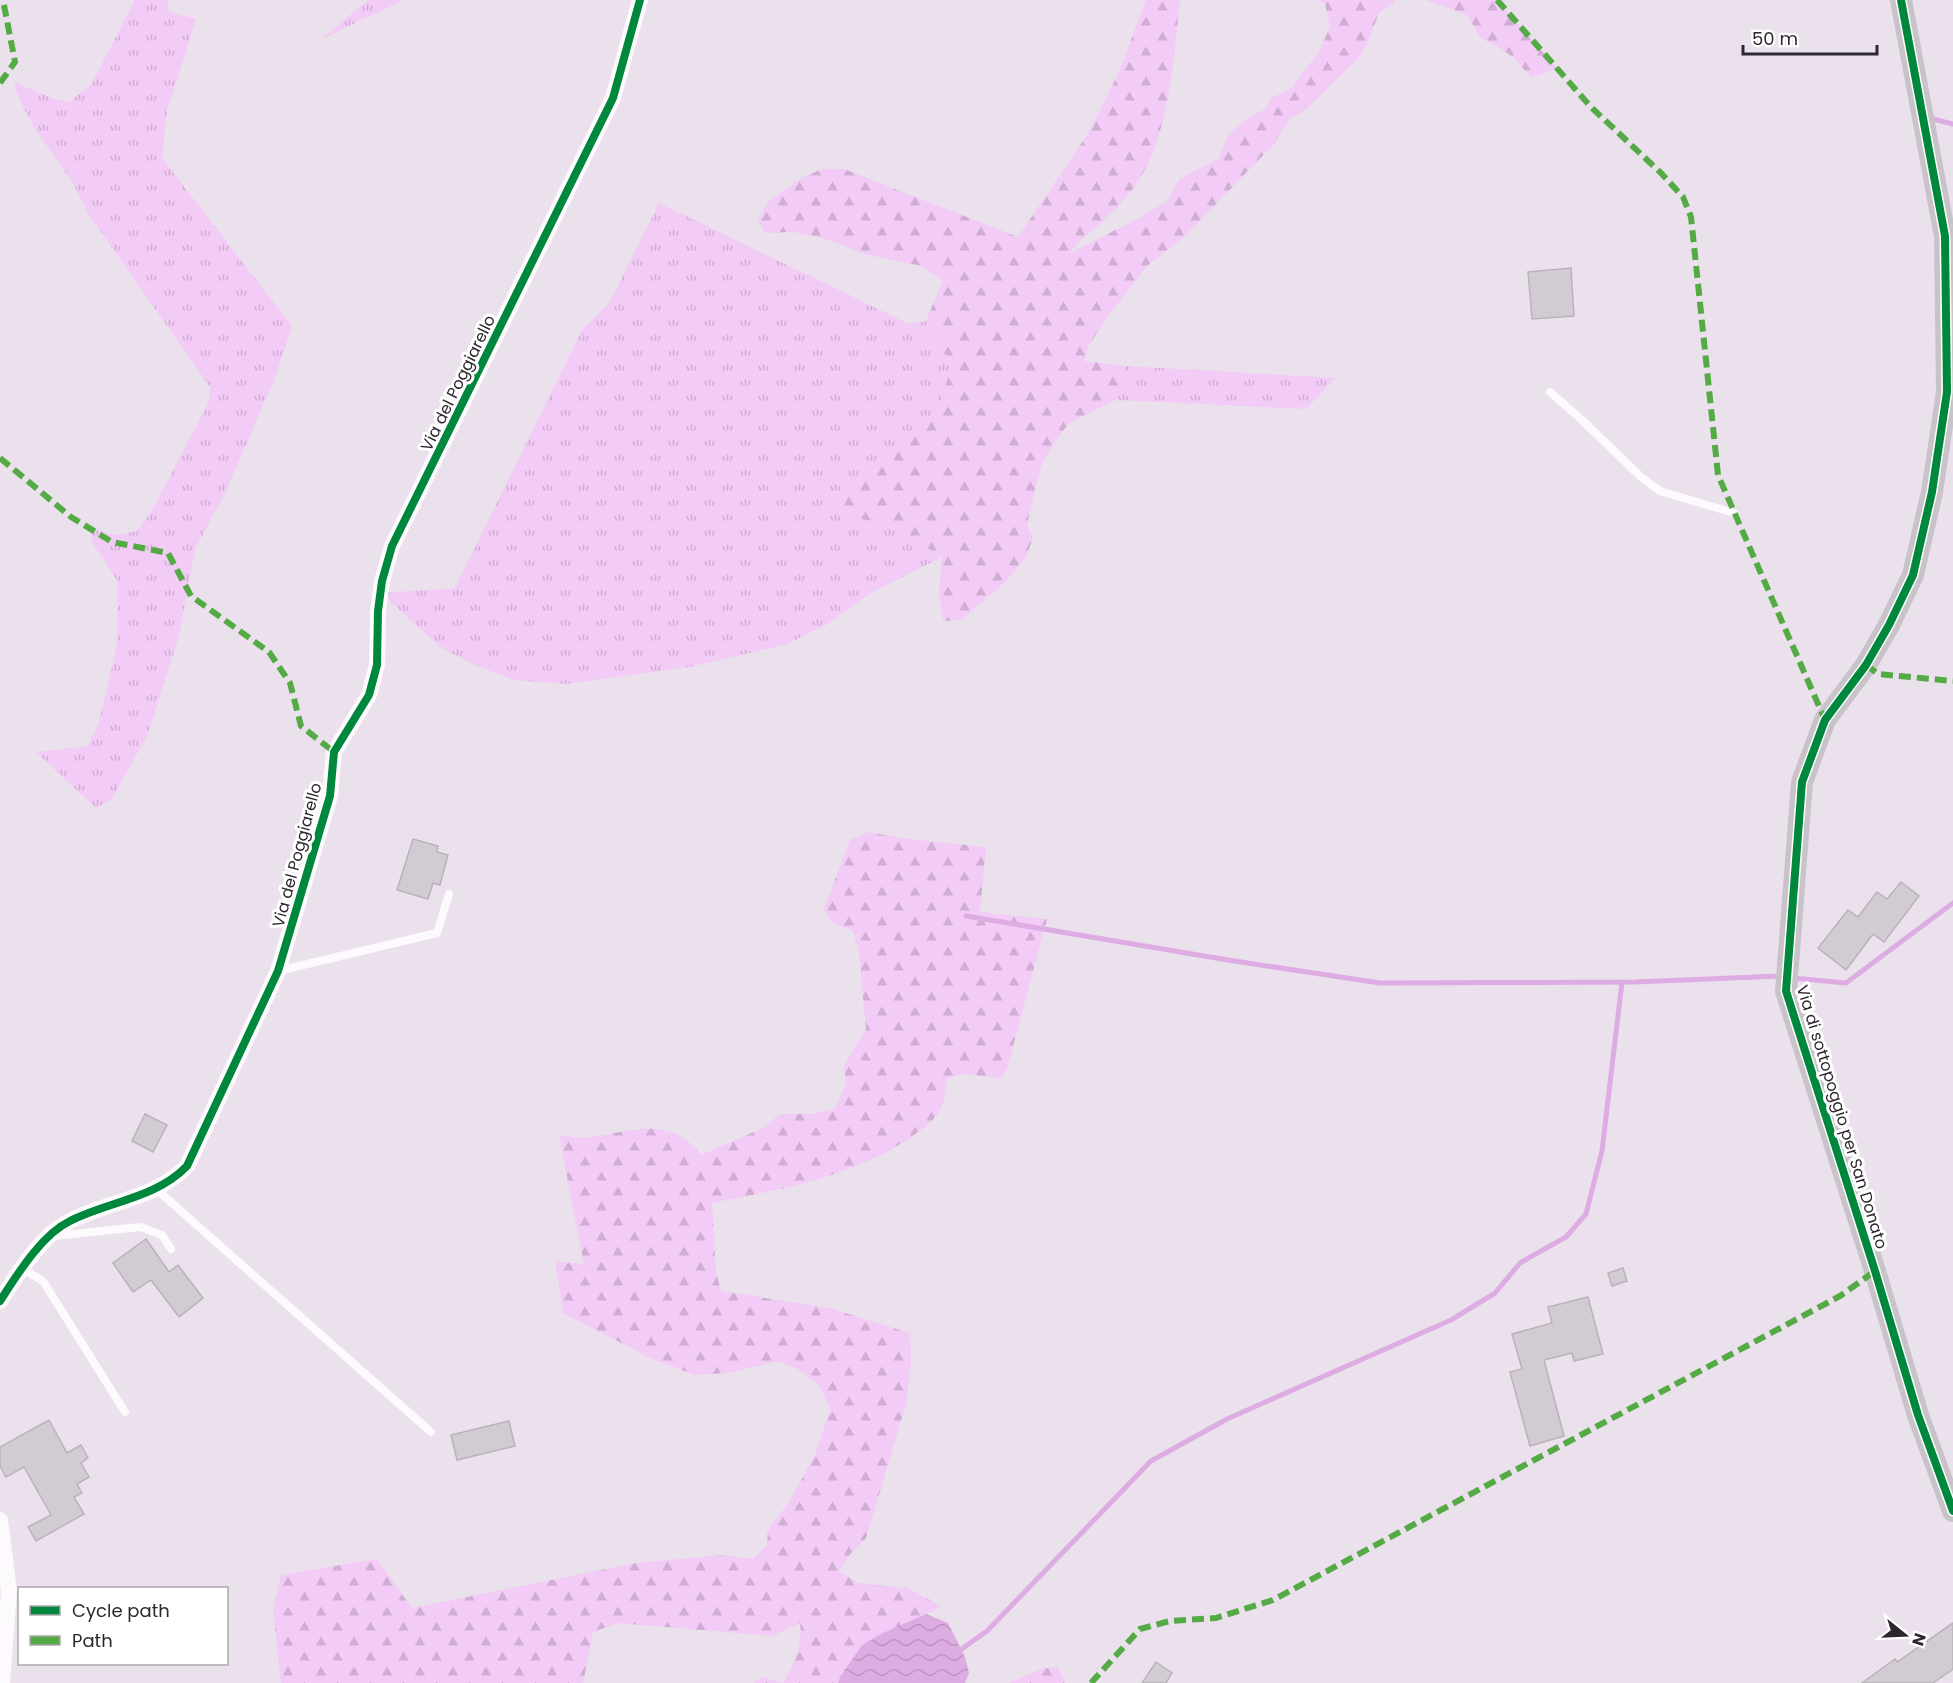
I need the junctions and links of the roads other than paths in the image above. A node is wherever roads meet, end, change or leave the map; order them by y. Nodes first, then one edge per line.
1 (640, 0) edge
2 (1901, 0) edge
3 (1950, 390) edge
4 (1550, 392) dead end
5 (1734, 513) dead end
6 (449, 894) dead end
7 (278, 971) junction
8 (156, 1190) junction
9 (49, 1236) junction
10 (171, 1249) dead end
11 (21, 1268) junction
12 (0, 1301) edge
13 (125, 1412) dead end
14 (431, 1432) dead end
15 (1953, 1511) edge
16 (0, 1520) edge
17 (2, 1683) edge

1 - 7 street, Via del Poggiarello
2 - 3 street, Via di sottopoggio per San Donato
3 - 15 street, Via di sottopoggio per San Donato
4 - 5 lane
6 - 7 lane
7 - 8 street, Via del Poggiarello
8 - 9 street, Via del Poggiarello
8 - 14 lane
9 - 10 lane
9 - 11 street, Via del Poggiarello
11 - 12 street, Via del Poggiarello
11 - 13 lane
16 - 17 street

